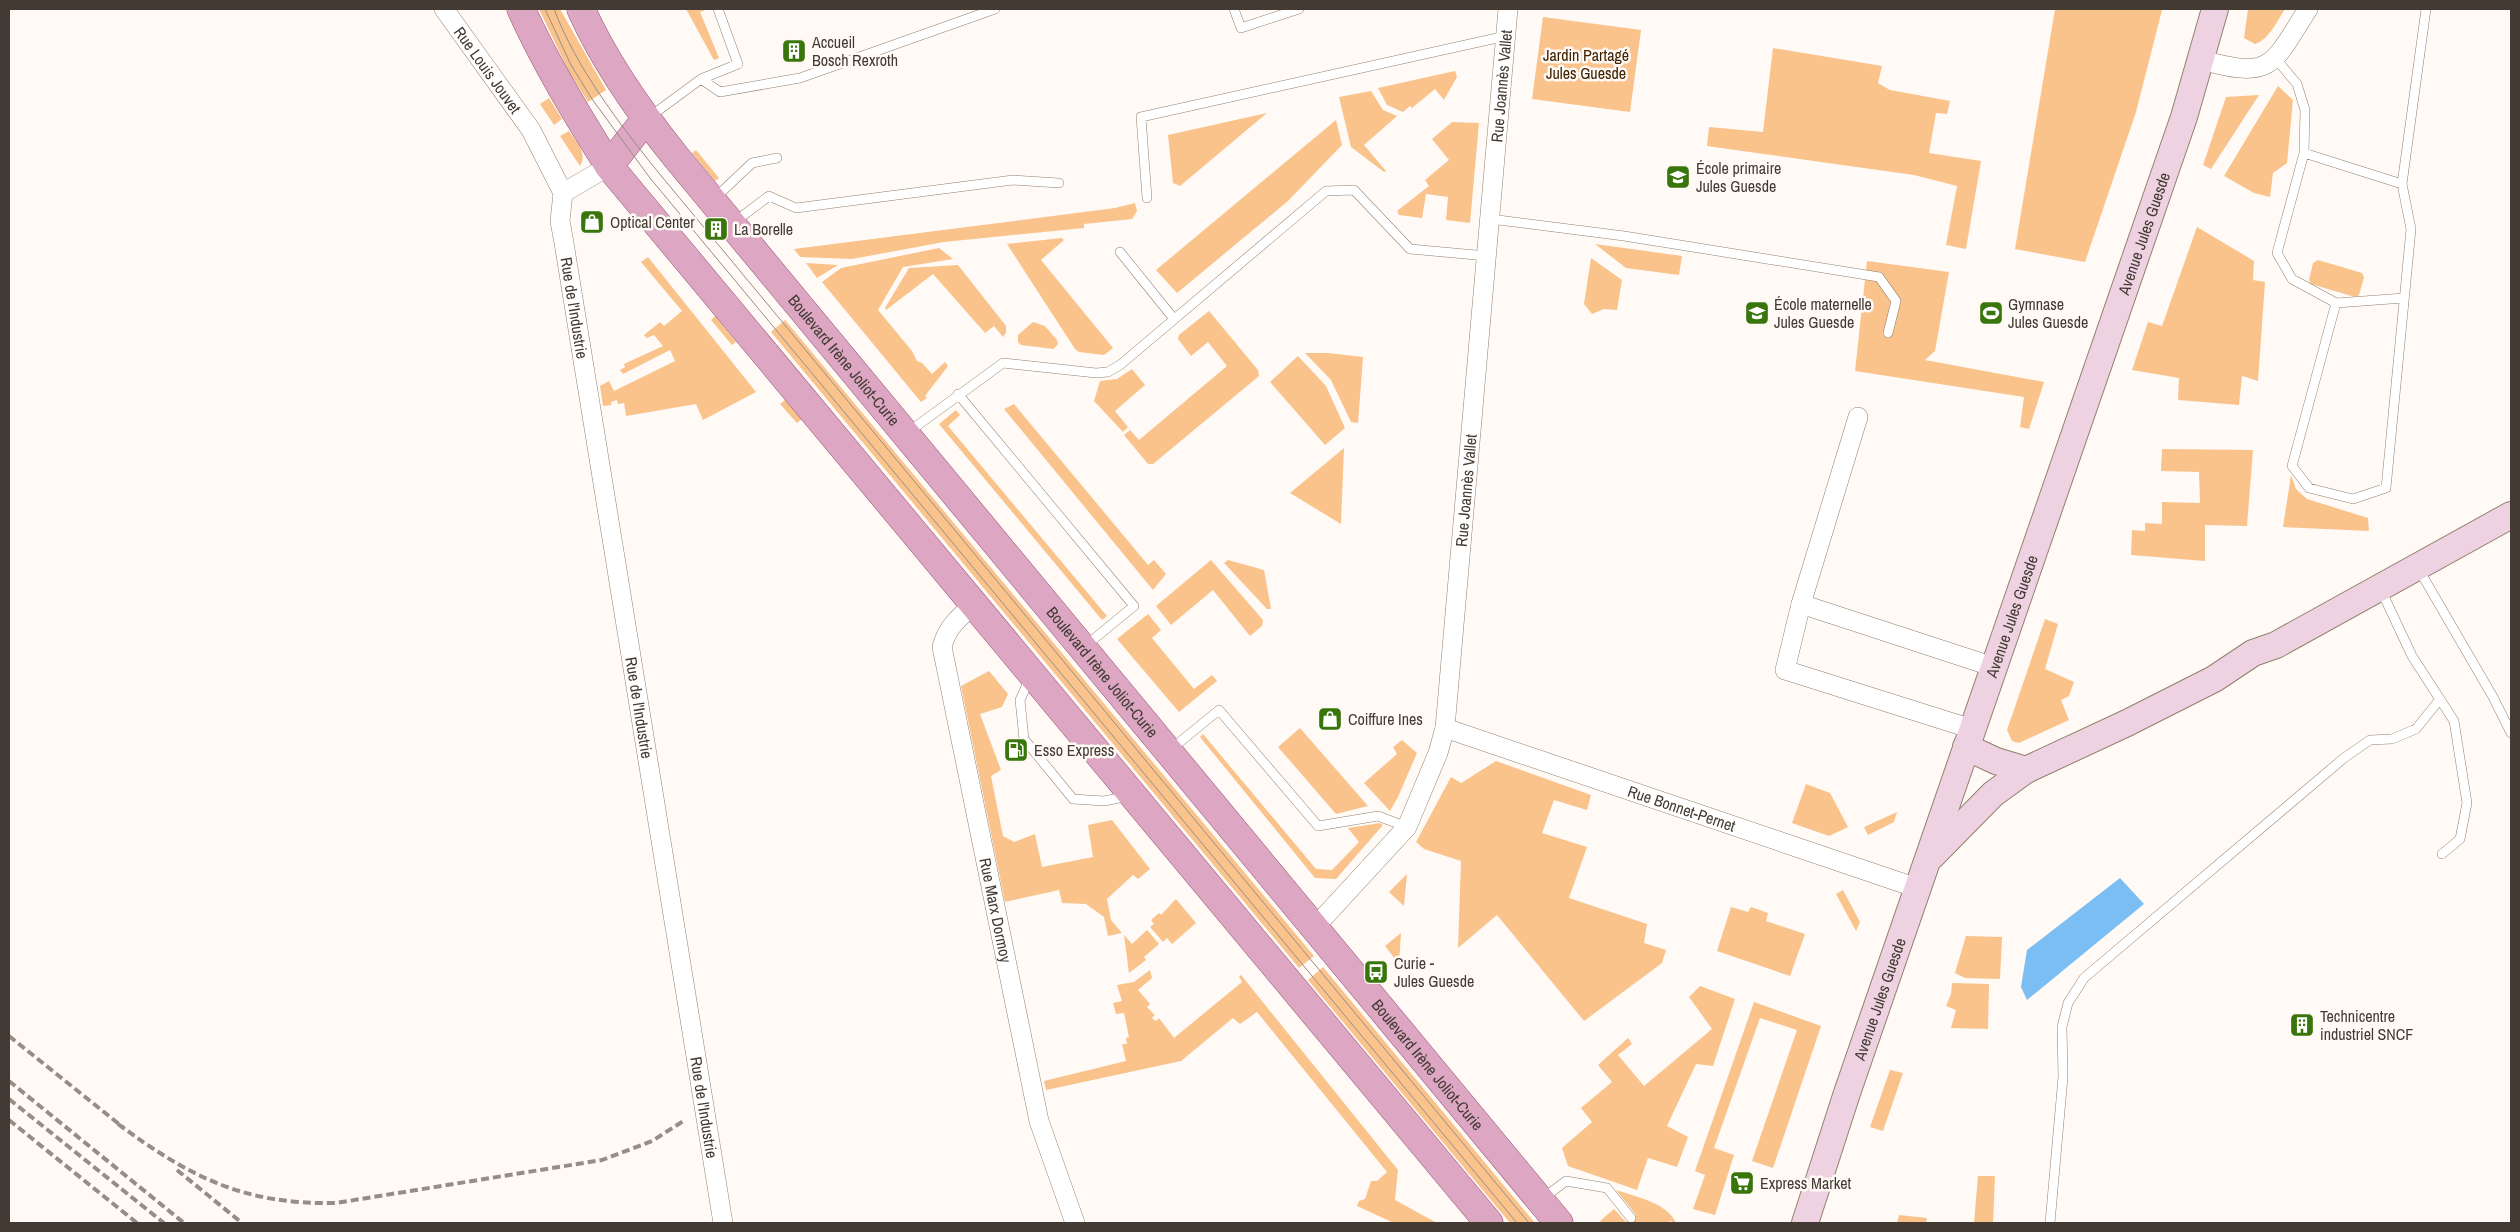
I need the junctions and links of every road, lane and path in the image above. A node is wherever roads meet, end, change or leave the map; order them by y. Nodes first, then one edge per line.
1 (444, 9) edge
2 (521, 9) edge
3 (581, 9) edge
4 (718, 9) edge
5 (995, 9) edge
6 (1234, 9) edge
7 (1299, 9) edge
8 (1508, 9) edge
9 (2215, 9) edge
10 (2308, 9) edge
11 (2426, 9) edge
12 (1506, 36) junction
13 (2276, 59) junction
14 (2202, 60) junction
15 (701, 79) junction
16 (645, 120) junction
17 (2304, 153) junction
18 (777, 158) dead end
19 (610, 166) junction
20 (1059, 183) dead end
21 (2402, 184) junction
22 (563, 193) junction
23 (1146, 198) dead end
24 (712, 201) junction
25 (1490, 219) junction
26 (731, 224) junction
27 (1120, 252) dead end
28 (1487, 256) junction
29 (2404, 298) junction
30 (2336, 303) junction
31 (1174, 319) junction
32 (1888, 333) dead end
33 (958, 394) junction
34 (1858, 417) dead end
35 (905, 435) junction
36 (2511, 516) edge
37 (2418, 568) junction
38 (2379, 588) junction
39 (975, 604) junction
40 (1801, 604) junction
41 (1082, 649) junction
42 (1994, 667) junction
43 (1032, 673) junction
44 (2440, 699) junction
45 (1445, 728) junction
46 (2511, 732) edge
47 (1969, 738) junction
48 (1168, 751) junction
49 (2026, 770) junction
50 (1956, 776) junction
51 (1993, 794) junction
52 (1133, 795) junction
53 (1407, 827) junction
54 (2442, 854) dead end
55 (1927, 861) junction
56 (1918, 888) junction
57 (1314, 928) junction
58 (1540, 1201) junction
59 (1631, 1218) dead end
60 (723, 1223) edge
61 (1075, 1223) edge
62 (1489, 1223) edge
63 (1559, 1223) edge
64 (1805, 1223) edge
65 (2050, 1223) edge

1 - 22 street, Rue Louis Jouvet
2 - 19 main road
3 - 16 main road, Boulevard Irène Joliot-Curie
4 - 15 lane
5 - 15 lane
6 - 7 lane
8 - 12 street, Rue Joannès Vallet
9 - 14 street, Avenue Jules Guesde
10 - 13 street
11 - 21 lane
12 - 23 lane
12 - 25 street, Rue Joannès Vallet
13 - 14 street
13 - 17 lane
14 - 42 street, Avenue Jules Guesde
15 - 16 lane
16 - 19 main road
16 - 24 main road, Boulevard Irène Joliot-Curie
17 - 21 lane
17 - 30 lane
18 - 24 lane
19 - 22 street
19 - 39 main road
20 - 26 lane
21 - 29 lane
22 - 60 street, Rue de l'Industrie
24 - 26 main road, Boulevard Irène Joliot-Curie
25 - 28 street, Rue Joannès Vallet
25 - 32 lane
26 - 35 main road, Boulevard Irène Joliot-Curie
27 - 31 lane
28 - 31 lane
28 - 45 street, Rue Joannès Vallet
29 - 30 lane
29 - 30 lane
31 - 33 lane
33 - 35 lane
33 - 41 lane
34 - 40 street
35 - 41 main road, Boulevard Irène Joliot-Curie
36 - 37 street
37 - 38 street
37 - 46 lane
38 - 44 lane
38 - 49 street
39 - 43 main road
39 - 61 street, Rue Marx Dormoy
40 - 42 street
40 - 47 street
41 - 48 main road, Boulevard Irène Joliot-Curie
42 - 47 street, Avenue Jules Guesde
43 - 52 main road
43 - 52 lane
44 - 54 lane
44 - 65 lane
45 - 53 street, Rue Joannès Vallet
45 - 56 street, Rue Bonnet-Pernet
47 - 49 street
47 - 50 street, Avenue Jules Guesde
48 - 53 lane
48 - 57 main road, Boulevard Irène Joliot-Curie
49 - 51 street
50 - 51 street
50 - 55 street, Avenue Jules Guesde
51 - 55 street
52 - 62 main road
53 - 57 street, Rue Joannès Vallet
55 - 56 street, Avenue Jules Guesde
56 - 64 street, Avenue Jules Guesde
57 - 58 main road, Boulevard Irène Joliot-Curie
58 - 59 lane
58 - 63 main road, Boulevard Irène Joliot-Curie

